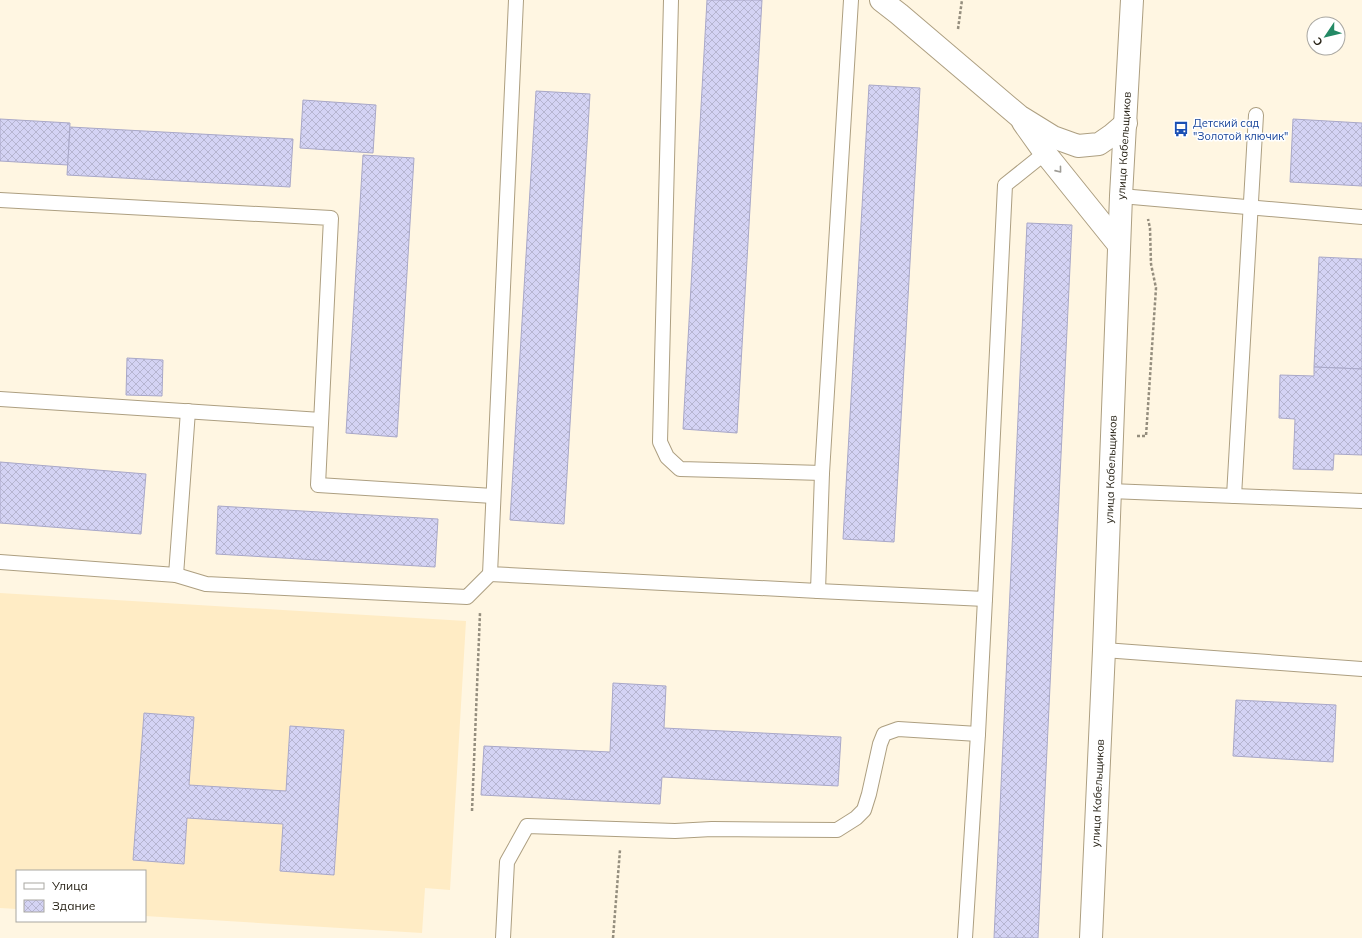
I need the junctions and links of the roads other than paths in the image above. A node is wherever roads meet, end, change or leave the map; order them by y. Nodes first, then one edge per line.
1 (516, 0) edge
2 (672, 0) edge
3 (851, 0) edge
4 (881, 0) edge
5 (1132, 0) edge
6 (1256, 115) dead end
7 (1019, 116) junction
8 (1126, 123) junction
9 (1045, 153) junction
10 (1121, 196) junction
11 (0, 200) edge
12 (1251, 207) junction
13 (1362, 217) edge
14 (1120, 245) junction
15 (0, 399) edge
16 (188, 411) junction
17 (321, 420) junction
18 (822, 473) junction
19 (1110, 491) junction
20 (493, 496) junction
21 (1234, 496) junction
22 (1362, 501) edge
23 (0, 562) edge
24 (176, 575) junction
25 (485, 578) junction
26 (818, 591) junction
27 (985, 599) junction
28 (1104, 650) junction
29 (1362, 669) edge
30 (978, 734) junction
31 (503, 938) edge
32 (966, 938) edge
33 (1091, 938) edge

1 - 20 lane
2 - 18 lane
3 - 18 lane
4 - 7 street
5 - 8 street, улица Кабельщиков
6 - 12 lane
7 - 8 street
7 - 9 street
8 - 10 street, улица Кабельщиков
9 -> 14 street
9 - 27 lane
10 - 12 lane
10 - 14 street, улица Кабельщиков
11 - 17 lane
12 - 13 lane
12 - 21 lane
14 - 19 street, улица Кабельщиков
15 - 16 lane
16 - 17 lane
16 - 24 lane
17 - 20 lane
18 - 26 lane
19 - 21 lane
19 - 28 street, улица Кабельщиков
20 - 25 lane
21 - 22 lane
23 - 24 lane
24 - 25 lane
25 - 26 lane
26 - 27 lane
27 - 30 lane
28 - 29 lane
28 - 33 street, улица Кабельщиков
30 - 31 lane
30 - 32 lane

